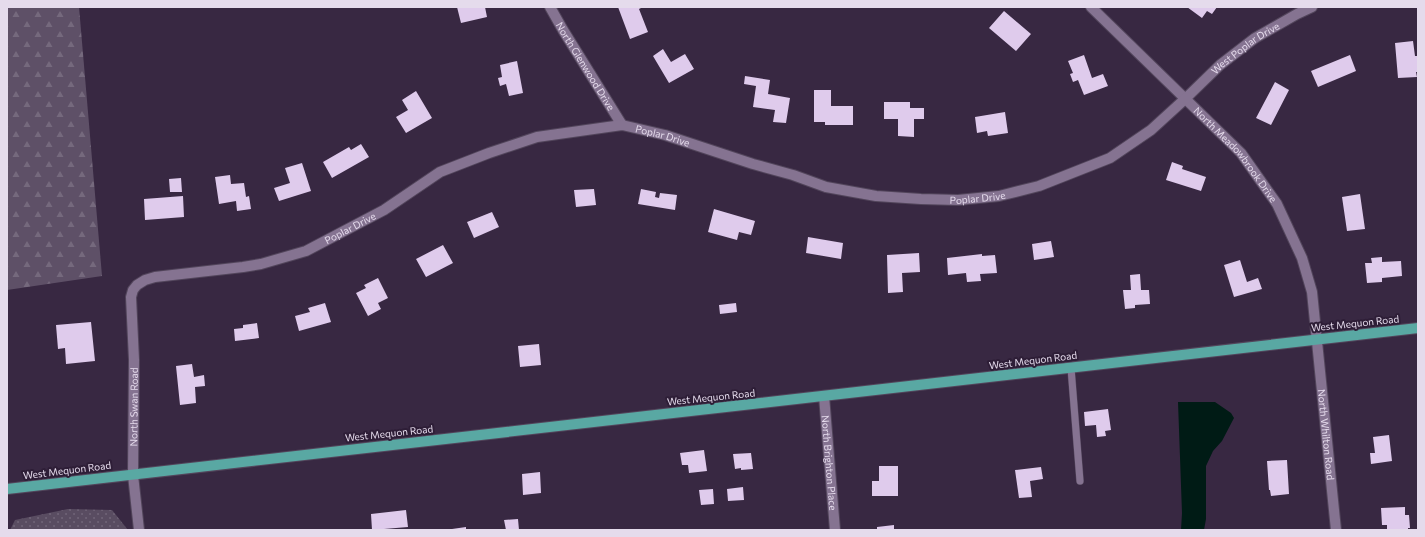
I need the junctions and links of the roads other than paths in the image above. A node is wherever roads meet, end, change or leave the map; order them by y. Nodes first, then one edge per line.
1 (550, 7) edge
2 (1091, 7) edge
3 (1312, 7) edge
4 (1185, 99) junction
5 (622, 125) junction
6 (137, 285) joint
7 (1418, 328) edge
8 (1317, 340) junction
9 (1072, 368) junction
10 (824, 396) junction
11 (133, 474) junction
12 (1080, 481) dead end
13 (7, 489) edge
14 (139, 530) edge
15 (835, 530) edge
16 (1336, 530) edge

1 - 5 street, North Glenwood Drive
2 - 4 street, North Meadowbrook Drive
3 - 4 street, West Poplar Drive
4 - 5 street, Poplar Drive
4 - 8 street, North Meadowbrook Drive
5 - 6 street, Poplar Drive
6 - 11 street, North Swan Road
7 - 8 main road, West Mequon Road
8 - 9 main road, West Mequon Road
8 - 16 street, North Whilton Road
9 - 10 main road, West Mequon Road
9 - 12 lane
10 - 11 main road, West Mequon Road
10 - 15 street, North Brighton Place
11 - 13 main road, West Mequon Road
11 - 14 street, North Swan Road

